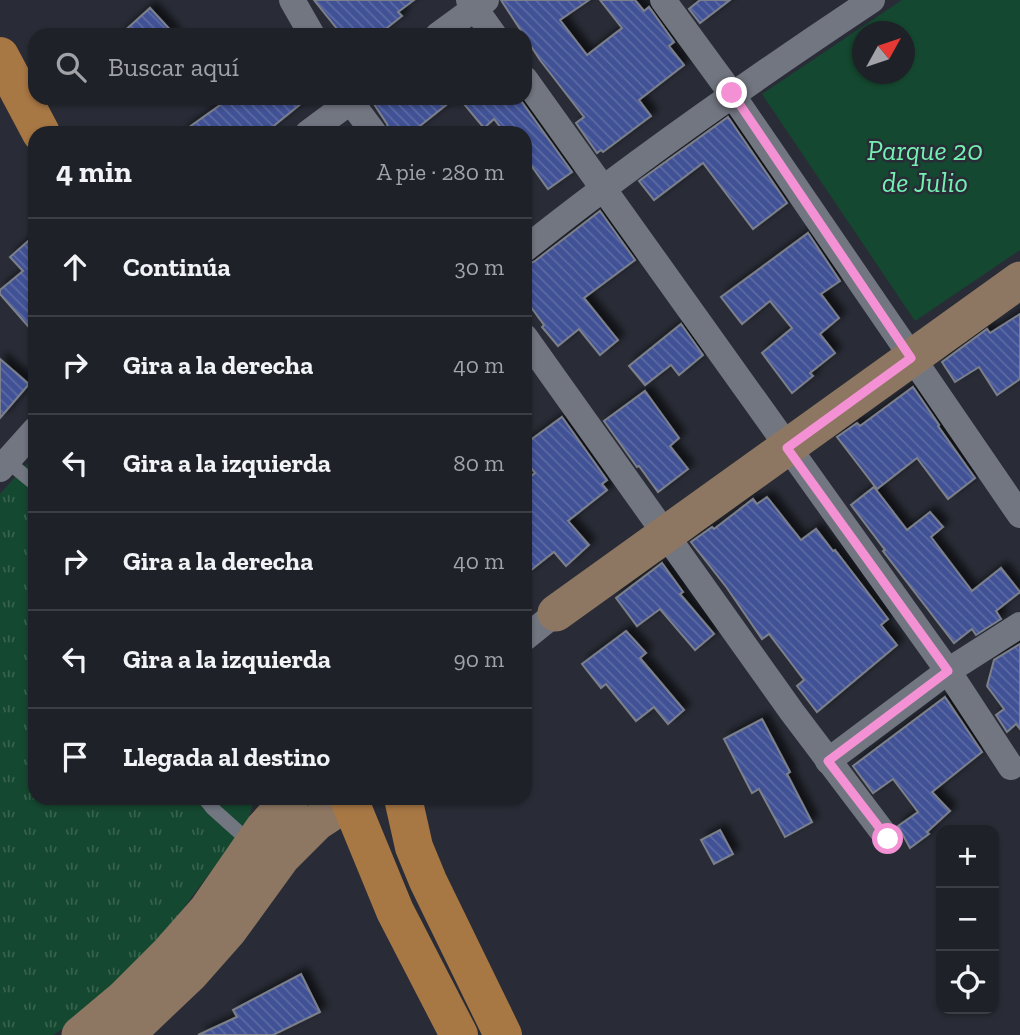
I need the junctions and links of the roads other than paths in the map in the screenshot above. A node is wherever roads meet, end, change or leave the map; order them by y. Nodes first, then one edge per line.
1 (292, 0) edge
2 (663, 0) edge
3 (866, 1) edge
4 (476, 3) edge
5 (308, 28) edge
6 (446, 28) edge
7 (490, 28) edge
8 (0, 56) edge
9 (532, 89) edge
10 (732, 93) junction
11 (343, 105) edge
12 (355, 105) edge
13 (37, 126) edge
14 (317, 126) edge
15 (369, 126) edge
16 (602, 187) junction
17 (532, 243) edge
18 (1020, 280) edge
19 (532, 347) edge
20 (911, 358) junction
21 (28, 436) edge
22 (787, 448) junction
23 (2, 459) edge
24 (28, 479) edge
25 (1020, 515) edge
26 (666, 534) junction
27 (556, 614) joint
28 (1020, 625) edge
29 (532, 633) edge
30 (948, 671) junction
31 (828, 761) junction
32 (1011, 767) dead end
33 (210, 805) edge
34 (285, 805) edge
35 (346, 805) edge
36 (355, 805) edge
37 (405, 805) edge
38 (888, 839) dead end
39 (253, 845) junction
40 (80, 1035) edge
41 (125, 1035) edge
42 (459, 1035) edge
43 (503, 1035) edge

1 - 5 street
2 - 10 street
3 - 10 street
4 - 6 street
4 - 7 street
8 - 13 main road
9 - 16 street
10 - 16 street
10 - 20 street
11 - 14 street
12 - 15 street
16 - 17 street
16 - 22 street
18 - 20 street
19 - 26 street
20 - 22 street
20 - 25 street
21 - 23 street
22 - 26 street
22 - 30 street
23 - 24 lane
26 - 27 street
26 - 31 street
27 - 29 street
28 - 30 street
30 - 31 street
30 - 32 street
31 - 38 street
33 - 39 lane
34 - 39 street
35 - 41 street
36 - 42 main road
37 - 43 main road
39 - 40 street

